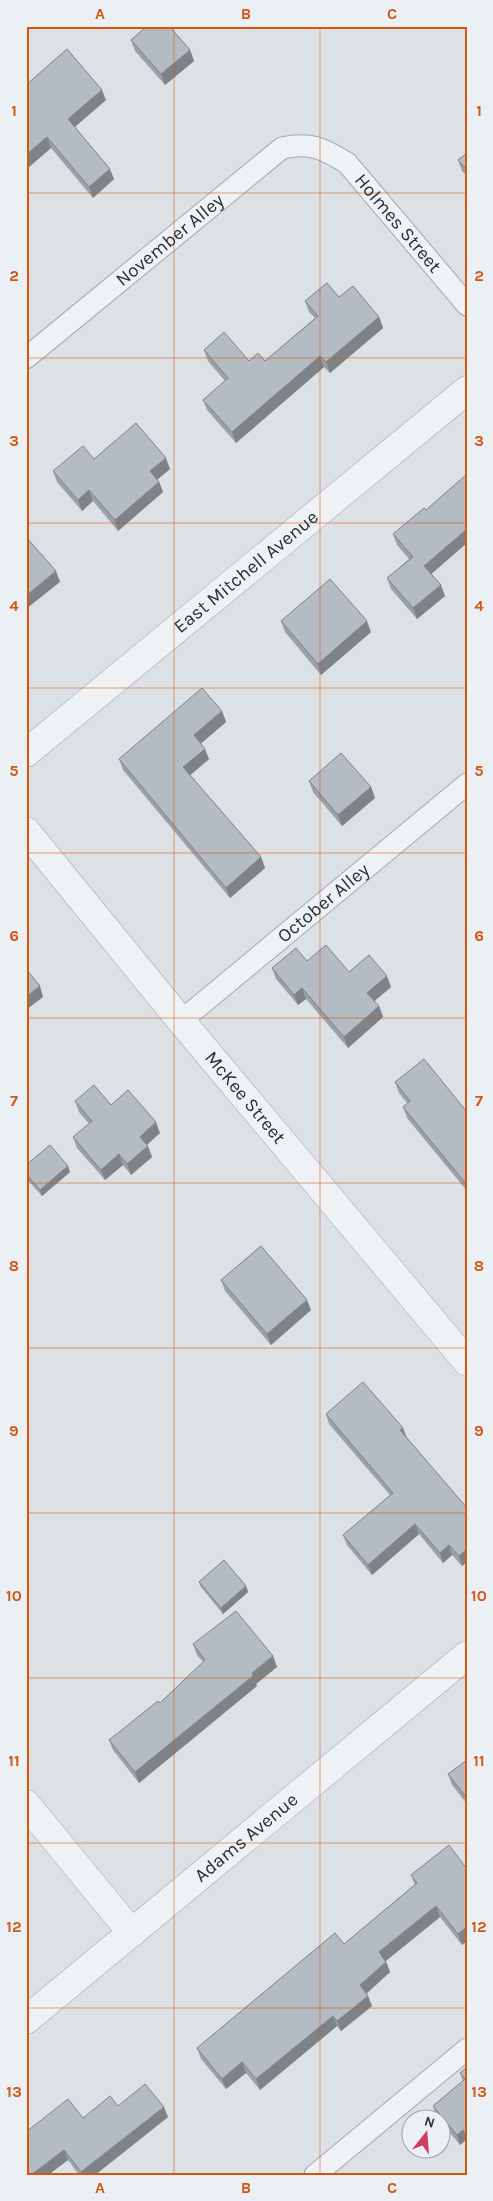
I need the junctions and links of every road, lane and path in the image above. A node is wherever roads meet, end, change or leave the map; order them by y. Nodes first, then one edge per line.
1 (322, 148) joint
2 (467, 306) edge
3 (26, 358) edge
4 (467, 390) edge
5 (26, 753) edge
6 (467, 784) edge
7 (26, 831) edge
8 (181, 1021) junction
9 (467, 1362) edge
10 (467, 1655) edge
11 (26, 1804) edge
12 (132, 1933) junction
13 (26, 2020) edge
14 (467, 2049) edge
15 (314, 2175) edge

1 - 2 lane, Holmes Street
1 - 3 lane, November Alley
4 - 5 street, East Mitchell Avenue
6 - 8 lane, October Alley
7 - 8 street, McKee Street
8 - 9 street, McKee Street
10 - 12 street, Adams Avenue
11 - 12 street
12 - 13 street, Adams Avenue
14 - 15 lane

